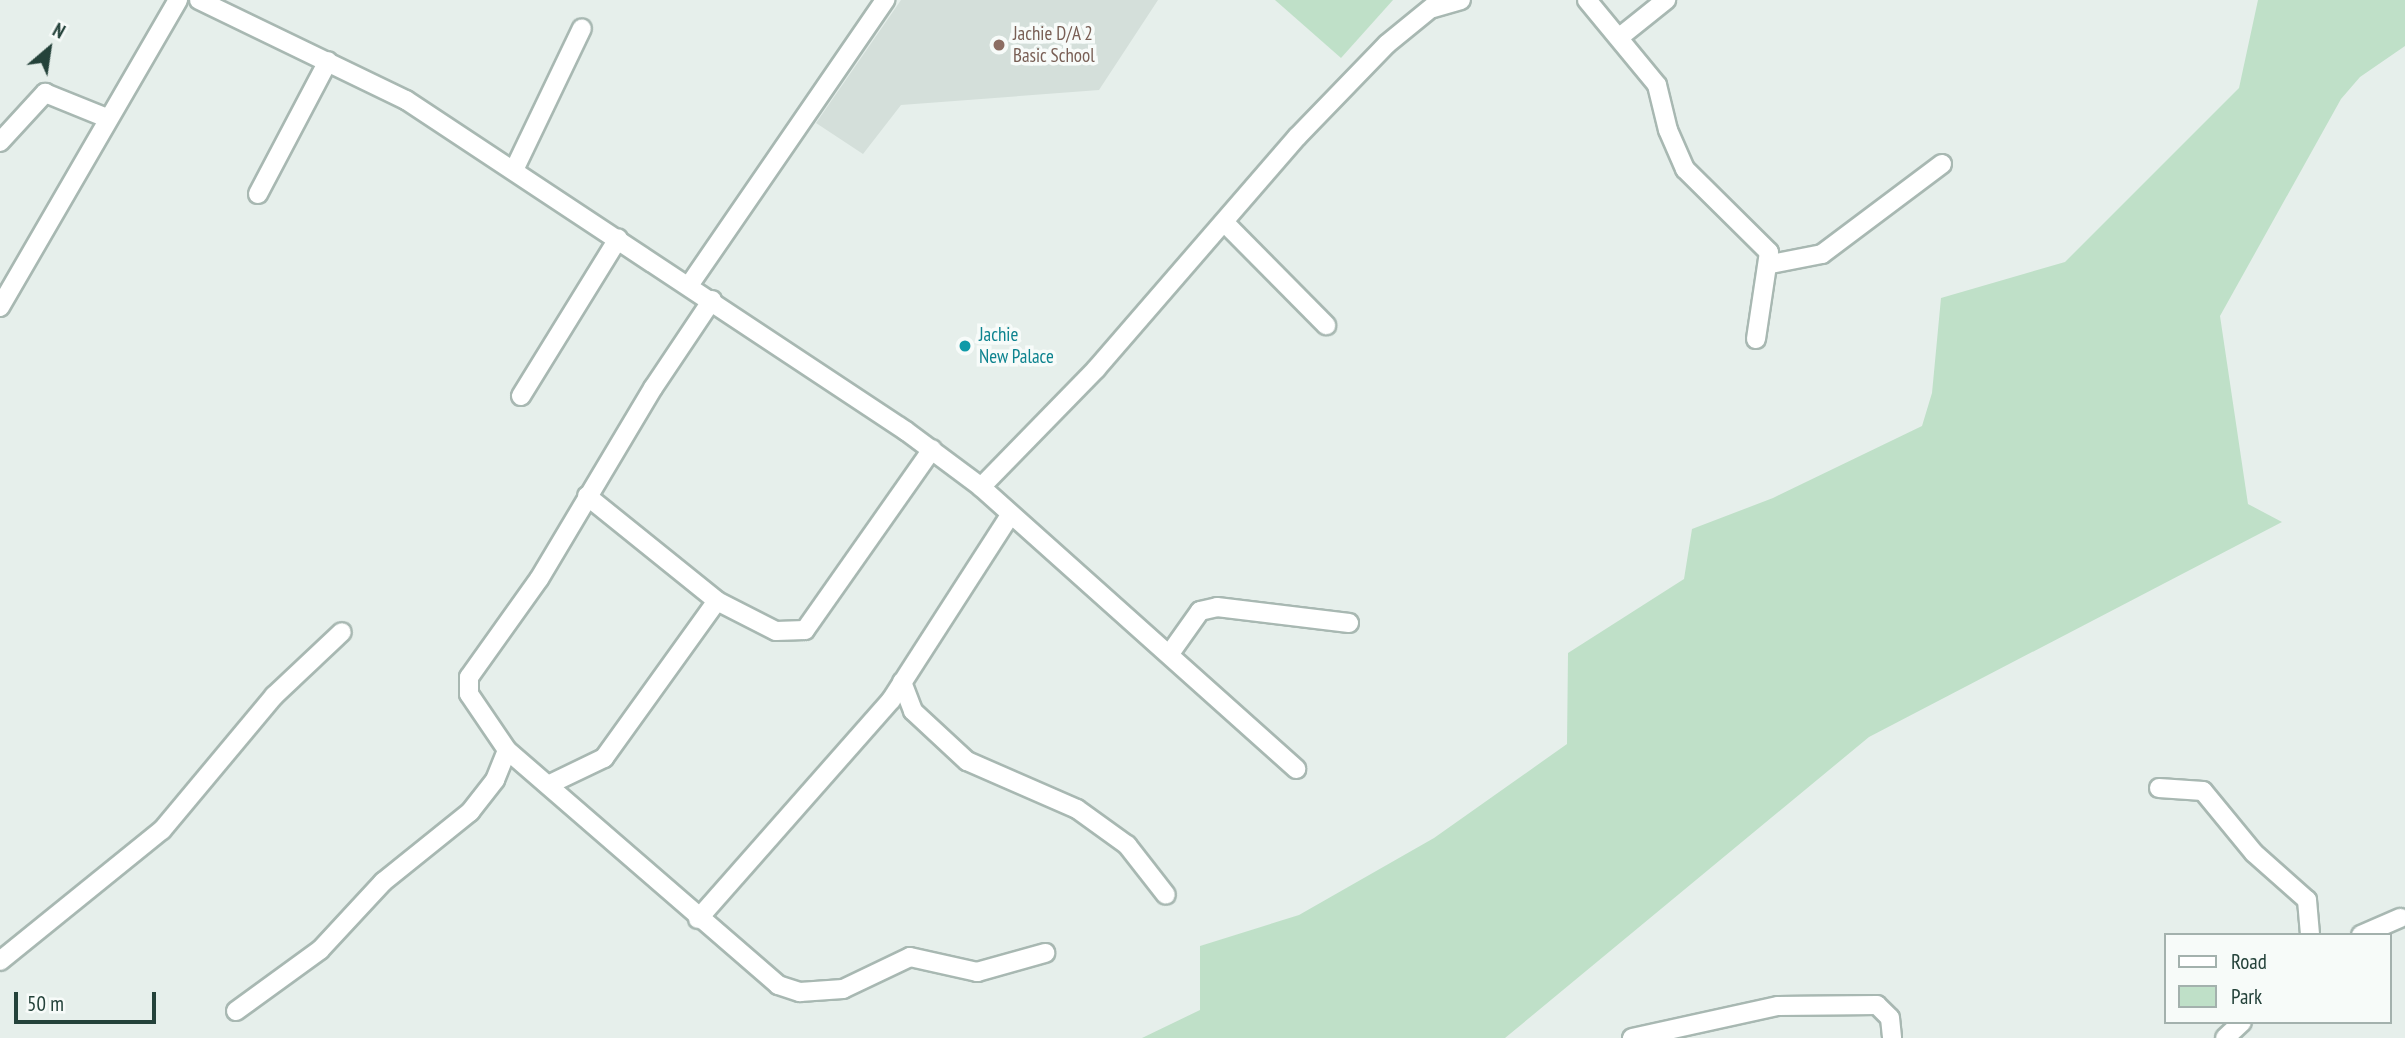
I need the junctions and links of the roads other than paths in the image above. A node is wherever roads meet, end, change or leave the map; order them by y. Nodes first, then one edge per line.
1 (178, 0) edge
2 (199, 0) edge
3 (885, 0) edge
4 (1461, 0) edge
5 (1587, 0) edge
6 (1666, 0) edge
7 (1437, 4) edge
8 (582, 29) dead end
9 (1622, 36) junction
10 (328, 61) junction
11 (107, 118) junction
12 (0, 142) edge
13 (1942, 164) dead end
14 (514, 170) junction
15 (258, 194) dead end
16 (1225, 223) junction
17 (618, 239) junction
18 (1771, 264) junction
19 (690, 284) junction
20 (3, 294) edge
21 (712, 300) junction
22 (1326, 325) dead end
23 (1756, 339) dead end
24 (521, 396) dead end
25 (932, 449) junction
26 (981, 487) junction
27 (587, 496) junction
28 (1009, 517) junction
29 (717, 601) junction
30 (1349, 623) dead end
31 (342, 632) dead end
32 (1171, 652) junction
33 (902, 682) junction
34 (507, 750) junction
35 (1296, 769) dead end
36 (552, 783) junction
37 (2159, 788) dead end
38 (1166, 895) dead end
39 (2400, 918) dead end
40 (698, 919) junction
41 (2310, 933) edge
42 (2366, 933) edge
43 (1045, 953) dead end
44 (0, 961) edge
45 (236, 1011) dead end
46 (2240, 1024) edge
47 (1632, 1038) edge
48 (1892, 1038) edge
49 (2225, 1038) edge

1 - 11 street
2 - 10 street
3 - 19 street
4 - 7 street
5 - 9 street
6 - 9 street
7 - 16 street
8 - 14 street
9 - 18 street
10 - 14 street
10 - 15 street
11 - 12 street
11 - 20 street
13 - 18 street
14 - 17 street
16 - 22 street
16 - 26 street
17 - 19 street
17 - 24 street
18 - 23 street
19 - 21 street
21 - 25 street
21 - 27 street
25 - 26 street
25 - 29 street
26 - 28 street
27 - 29 street
27 - 34 street
28 - 32 street
28 - 33 street
29 - 36 street
30 - 32 street
31 - 44 street
32 - 35 street
33 - 38 street
33 - 40 street
34 - 36 street
34 - 45 street
36 - 40 street
37 - 41 street
39 - 42 street
40 - 43 street
46 - 49 street
47 - 48 street

